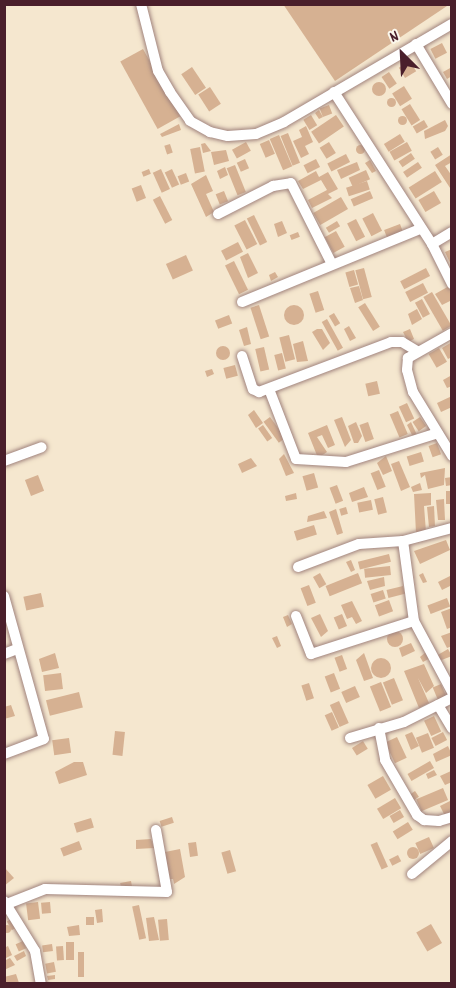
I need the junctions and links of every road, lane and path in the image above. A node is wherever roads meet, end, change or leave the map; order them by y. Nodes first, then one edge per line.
1 (141, 4) edge
2 (452, 24) edge
3 (416, 44) junction
4 (334, 92) junction
5 (452, 104) edge
6 (218, 214) dead end
7 (420, 229) junction
8 (452, 232) edge
9 (432, 244) junction
10 (332, 264) junction
11 (452, 284) edge
12 (242, 302) dead end
13 (452, 333) edge
14 (417, 351) junction
15 (242, 356) dead end
16 (269, 389) junction
17 (438, 433) junction
18 (42, 447) dead end
19 (452, 456) edge
20 (4, 461) edge
21 (452, 528) edge
22 (403, 541) junction
23 (298, 567) dead end
24 (4, 596) edge
25 (296, 616) dead end
26 (414, 621) junction
27 (17, 649) junction
28 (4, 654) edge
29 (452, 692) edge
30 (452, 698) edge
31 (438, 705) junction
32 (380, 728) junction
33 (452, 728) edge
34 (351, 738) dead end
35 (4, 754) edge
36 (452, 817) edge
37 (156, 830) dead end
38 (452, 841) edge
39 (411, 874) dead end
40 (5, 903) edge
41 (41, 984) edge

1 - 4 street
2 - 3 street
3 - 4 street
3 - 5 street
4 - 7 street
6 - 10 street
7 - 9 street
7 - 10 street
8 - 9 street
9 - 11 street
10 - 12 street
13 - 14 street
14 - 16 street
14 - 17 street
15 - 16 street
16 - 17 street
17 - 19 street
18 - 20 street
21 - 22 street
22 - 23 street
22 - 26 street
24 - 27 street
25 - 26 street
26 - 29 street
27 - 28 street
27 - 35 street
30 - 31 street
31 - 32 street
31 - 33 street
32 - 34 street
32 - 36 street
37 - 40 street
38 - 39 street
40 - 41 street

